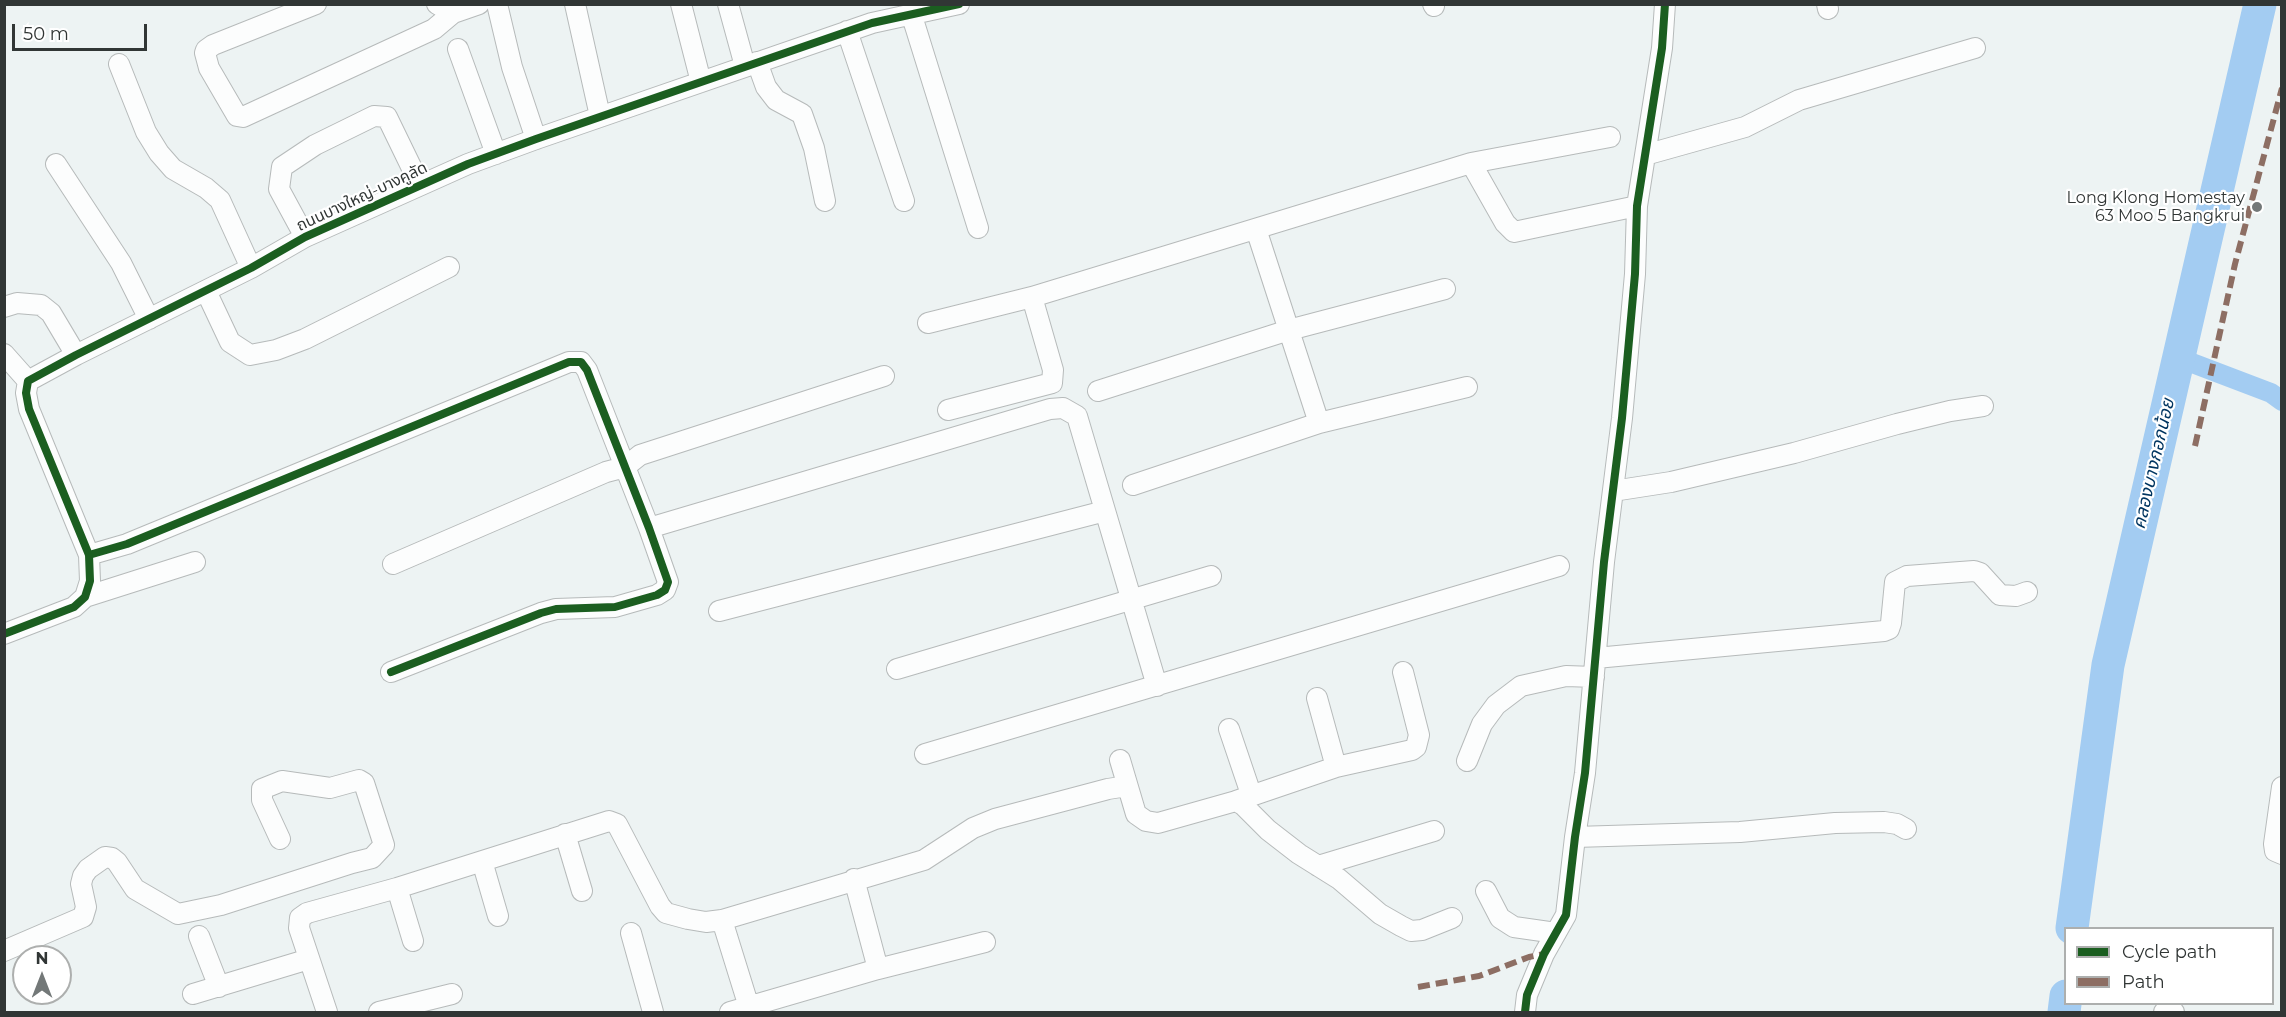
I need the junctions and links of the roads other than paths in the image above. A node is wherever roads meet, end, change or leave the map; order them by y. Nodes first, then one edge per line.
1 (316, 4) edge
2 (479, 4) edge
3 (497, 4) edge
4 (575, 4) edge
5 (681, 4) edge
6 (728, 4) edge
7 (959, 4) edge
8 (1665, 4) edge
9 (445, 9) edge
10 (878, 13) edge
11 (911, 13) junction
12 (847, 31) junction
13 (1975, 48) dead end
14 (458, 49) dead end
15 (119, 64) dead end
16 (751, 64) junction
17 (701, 82) junction
18 (600, 116) junction
19 (1610, 137) dead end
20 (536, 139) junction
21 (496, 154) junction
22 (1645, 155) junction
23 (1472, 163) junction
24 (56, 164) dead end
25 (420, 185) junction
26 (825, 201) dead end
27 (904, 201) dead end
28 (1637, 206) junction
29 (978, 228) dead end
30 (1256, 229) junction
31 (305, 237) junction
32 (449, 267) dead end
33 (251, 268) junction
34 (1445, 289) dead end
35 (206, 291) junction
36 (1032, 297) junction
37 (4, 307) edge
38 (149, 319) junction
39 (928, 323) dead end
40 (1289, 330) junction
41 (4, 354) edge
42 (76, 355) junction
43 (884, 376) dead end
44 (28, 381) junction
45 (1467, 387) dead end
46 (1098, 391) dead end
47 (1983, 406) dead end
48 (948, 410) dead end
49 (1319, 423) junction
50 (625, 467) junction
51 (1133, 485) dead end
52 (1613, 491) junction
53 (1105, 511) junction
54 (649, 528) junction
55 (89, 555) junction
56 (195, 562) dead end
57 (393, 564) dead end
58 (1559, 566) dead end
59 (1210, 576) dead end
60 (2027, 592) dead end
61 (85, 597) junction
62 (1131, 599) junction
63 (720, 611) dead end
64 (4, 634) edge
65 (1595, 668) junction
66 (897, 669) dead end
67 (391, 672) dead end
68 (1403, 672) dead end
69 (1156, 686) junction
70 (1317, 698) dead end
71 (1229, 729) dead end
72 (925, 754) dead end
73 (1120, 760) dead end
74 (1467, 761) dead end
75 (1336, 767) junction
76 (1127, 786) junction
77 (2282, 787) edge
78 (1243, 798) junction
79 (1906, 829) dead end
80 (1434, 831) dead end
81 (565, 834) junction
82 (1575, 837) junction
83 (280, 839) dead end
84 (2282, 854) edge
85 (482, 861) junction
86 (1318, 866) junction
87 (854, 879) junction
88 (397, 888) junction
89 (582, 891) dead end
90 (1486, 891) dead end
91 (498, 916) dead end
92 (1452, 918) dead end
93 (722, 920) junction
94 (632, 933) dead end
95 (1556, 933) junction
96 (199, 936) dead end
97 (413, 941) dead end
98 (985, 942) dead end
99 (4, 951) edge
100 (309, 959) junction
101 (878, 969) junction
102 (219, 987) junction
103 (193, 994) dead end
104 (452, 994) dead end
105 (739, 1010) edge
106 (327, 1012) edge
107 (379, 1012) edge
108 (653, 1012) edge
109 (1525, 1012) edge

1 - 9 street
2 - 9 street
3 - 20 street
4 - 18 street
5 - 17 street
6 - 16 street
7 - 11 street, ถนนบางใหญ่-บางคูลัด
8 - 22 street
10 - 11 street, ถนนบางใหญ่-บางคูลัด
10 - 12 street, ถนนบางใหญ่-บางคูลัด
11 - 29 street
12 - 16 street, ถนนบางใหญ่-บางคูลัด
12 - 27 street
13 - 22 street
14 - 21 street
15 - 33 street
16 - 17 street, ถนนบางใหญ่-บางคูลัด
16 - 26 street
17 - 18 street, ถนนบางใหญ่-บางคูลัด
18 - 20 street, ถนนบางใหญ่-บางคูลัด
19 - 23 street
20 - 21 street, ถนนบางใหญ่-บางคูลัด
21 - 25 street, ถนนบางใหญ่-บางคูลัด
22 - 28 street
23 - 28 street
23 - 30 street
24 - 38 street
25 - 31 street, ถนนบางใหญ่-บางคูลัด
25 - 31 street
28 - 52 street
30 - 36 street
30 - 40 street
31 - 33 street, ถนนบางใหญ่-บางคูลัด
32 - 35 street
33 - 35 street, ถนนบางใหญ่-บางคูลัด
34 - 40 street
35 - 38 street, ถนนบางใหญ่-บางคูลัด
36 - 39 street
36 - 48 street
37 - 42 street
38 - 42 street, ถนนบางใหญ่-บางคูลัด
40 - 46 street
40 - 49 street
41 - 44 street
42 - 44 street, ถนนบางใหญ่-บางคูลัด
43 - 50 street
44 - 55 street
45 - 49 street
47 - 52 street
49 - 51 street
50 - 54 street
50 - 55 street
50 - 57 street
52 - 65 street
53 - 54 street
53 - 62 street
53 - 63 street
54 - 67 street
55 - 61 street
56 - 61 street
58 - 69 street
59 - 62 street
60 - 65 street
61 - 64 street
62 - 66 street
62 - 69 street
65 - 74 street
65 - 82 street
68 - 75 street
69 - 72 street
70 - 75 street
71 - 78 street
73 - 76 street
75 - 78 street
76 - 78 street
76 - 87 street
77 - 84 street
78 - 86 street
79 - 82 street
80 - 86 street
81 - 85 street
81 - 89 street
81 - 93 street
82 - 95 street
83 - 99 street
85 - 88 street
85 - 91 street
86 - 92 street
87 - 93 street
87 - 101 street
88 - 97 street
88 - 100 street
90 - 95 street
93 - 105 street
94 - 108 street
95 - 109 street
96 - 102 street
98 - 101 street
100 - 102 street
100 - 106 street
101 - 105 street
102 - 103 street
104 - 107 street

